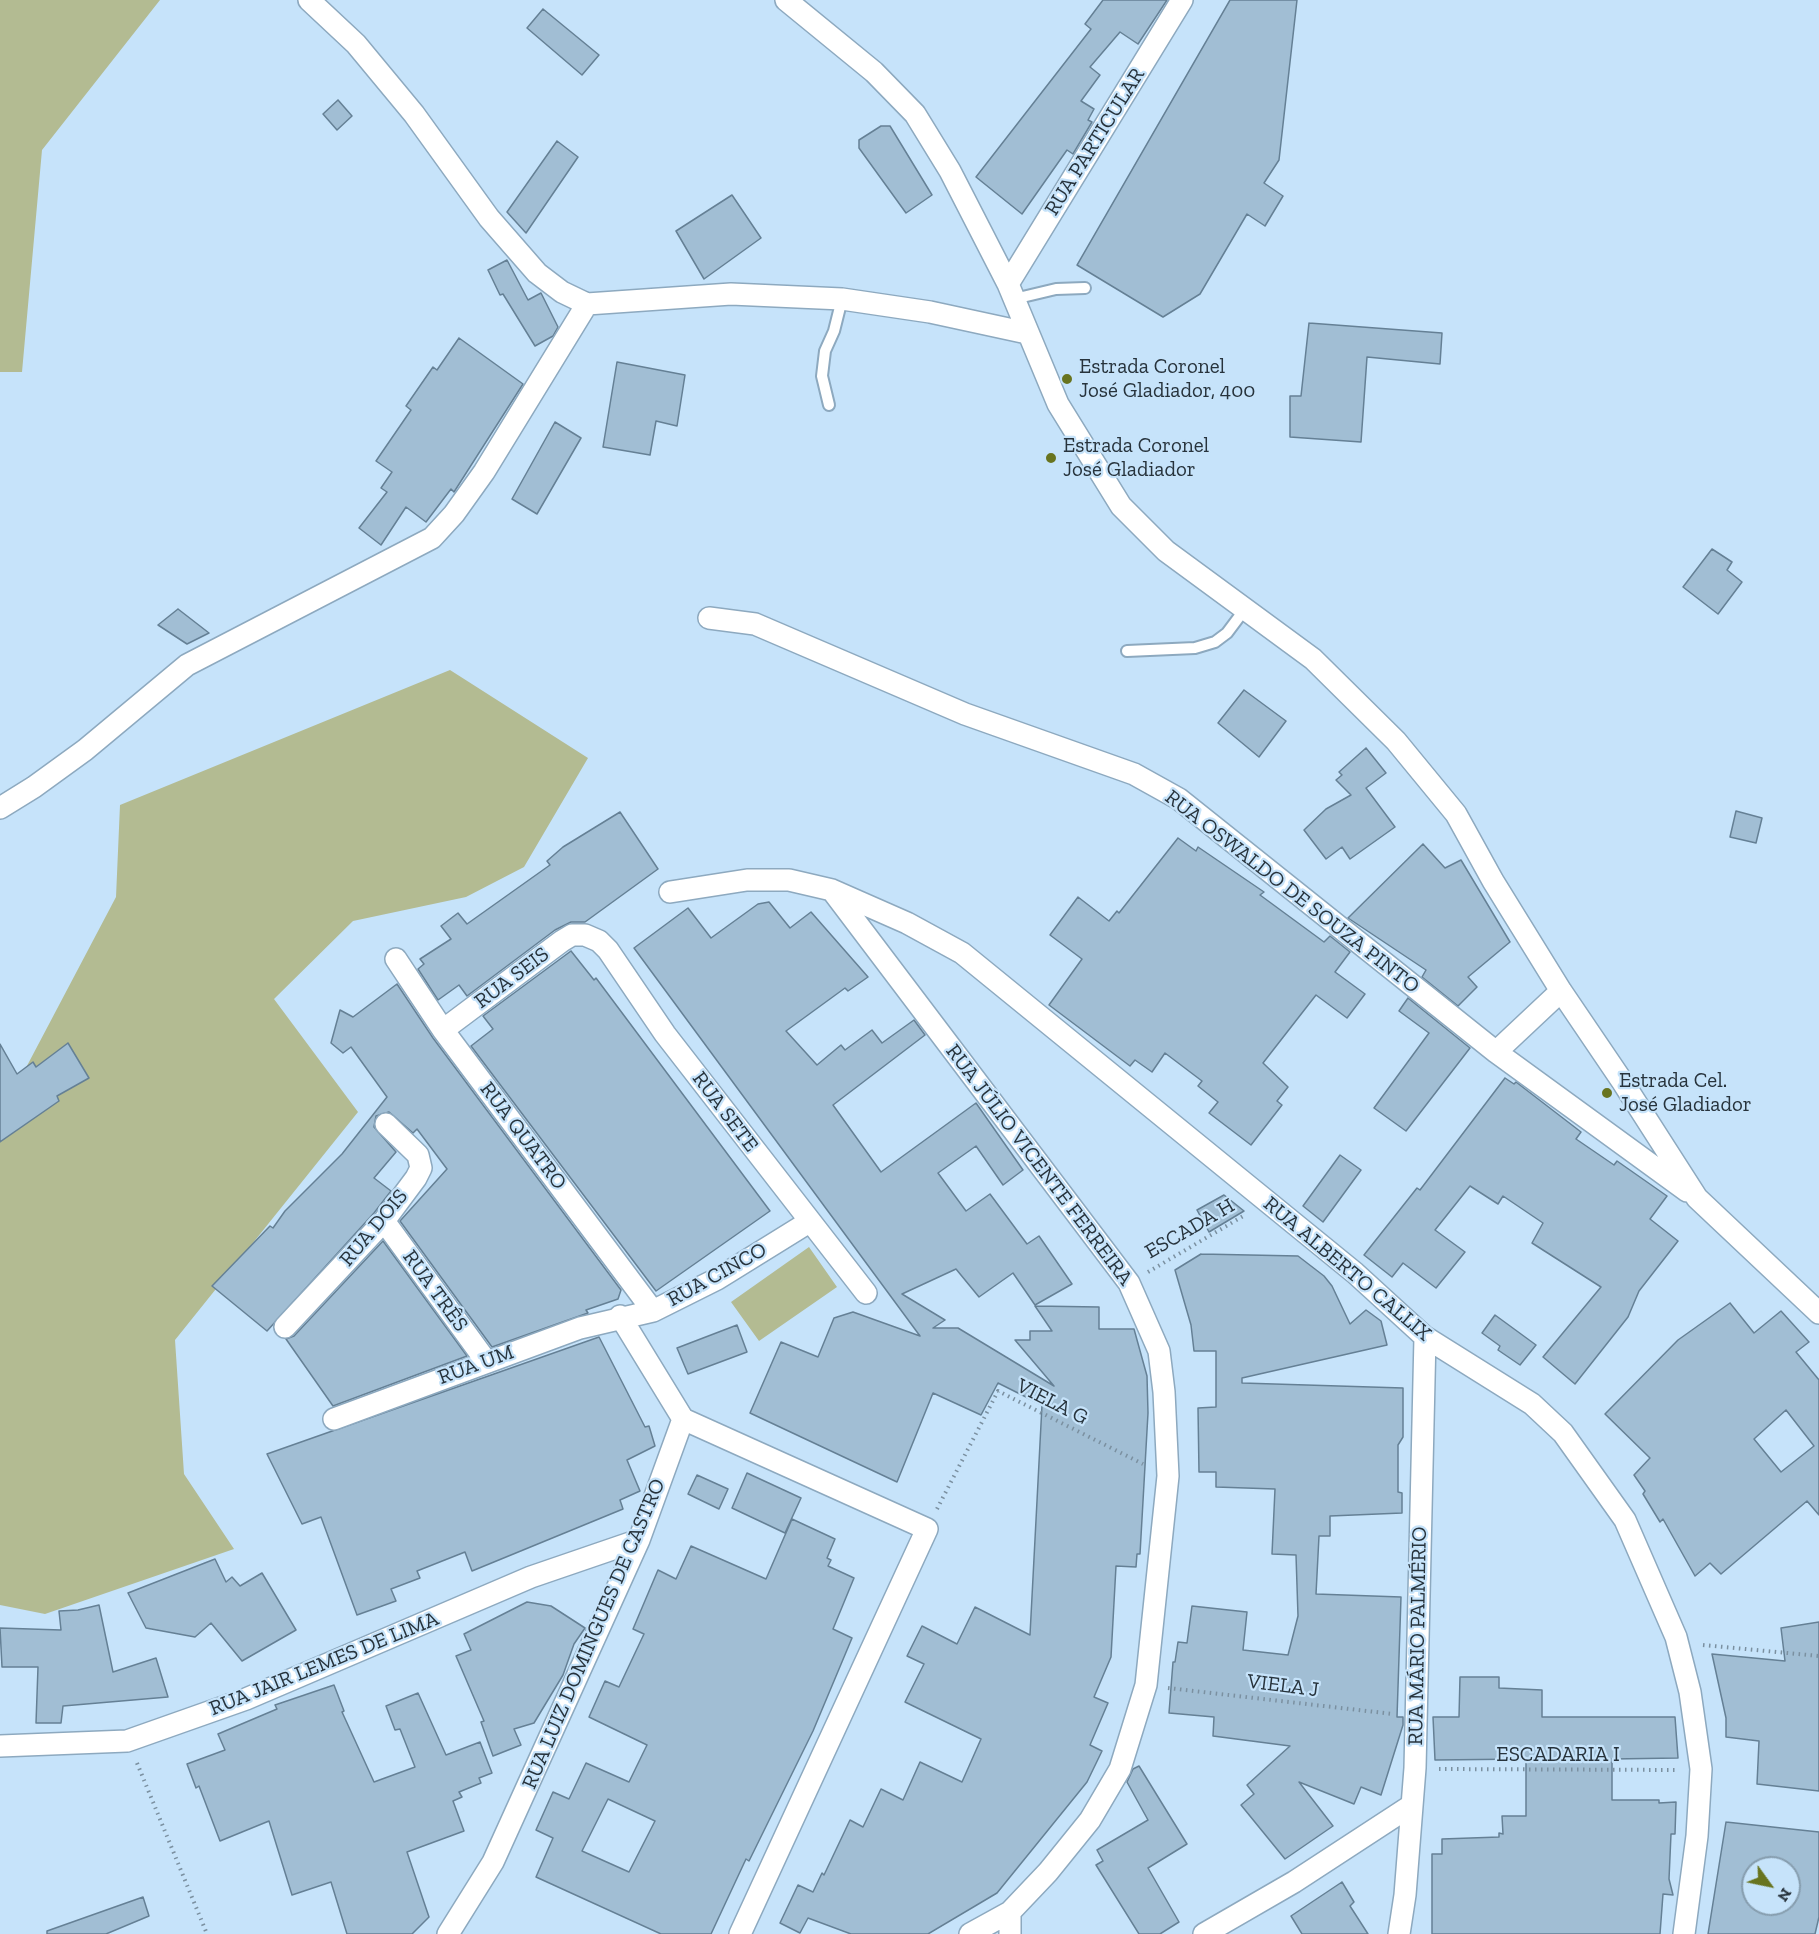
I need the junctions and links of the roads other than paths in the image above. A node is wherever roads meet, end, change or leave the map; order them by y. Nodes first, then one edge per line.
1 (309, 0) edge
2 (786, 0) edge
3 (1182, 0) edge
4 (1085, 288) dead end
5 (1011, 292) junction
6 (842, 299) junction
7 (587, 304) junction
8 (1027, 333) junction
9 (829, 405) dead end
10 (1245, 609) junction
11 (709, 618) dead end
12 (1127, 651) dead end
13 (0, 808) edge
14 (832, 890) junction
15 (669, 892) dead end
16 (585, 935) joint
17 (396, 959) dead end
18 (1561, 991) junction
19 (443, 1029) junction
20 (1496, 1052) junction
21 (386, 1124) dead end
22 (1697, 1198) junction
23 (384, 1221) junction
24 (809, 1222) junction
25 (866, 1293) dead end
26 (653, 1311) junction
27 (1819, 1313) edge
28 (620, 1316) junction
29 (285, 1327) dead end
30 (1425, 1337) junction
31 (486, 1361) junction
32 (334, 1419) dead end
33 (683, 1419) junction
34 (639, 1539) junction
35 (0, 1746) edge
36 (1412, 1805) junction
37 (1010, 1912) junction
38 (448, 1934) edge
39 (740, 1934) edge
40 (970, 1934) edge
41 (1010, 1934) edge
42 (1204, 1934) edge
43 (1399, 1934) edge
44 (1684, 1934) edge

1 - 7 street
2 - 5 street
3 - 5 street, RUA PARTICULAR
4 - 5 lane
5 - 8 street
6 - 7 street
6 - 8 street
6 - 9 lane
7 - 13 street
8 - 10 street
10 - 12 lane
10 - 18 street
11 - 20 street, RUA OSWALDO DE SOUZA PINTO
14 - 15 street, RUA ALBERTO CALLIX
14 - 30 street, RUA ALBERTO CALLIX
14 - 37 street, RUA JÚLIO VICENTE FERREIRA
16 - 19 street, RUA SEIS
16 - 24 street, RUA SETE
17 - 19 street, RUA QUATRO
18 - 20 street
18 - 22 street
19 - 26 street, RUA QUATRO
20 - 22 street, RUA OSWALDO DE SOUZA PINTO
21 - 23 street, RUA DOIS
22 - 27 street
23 - 29 street, RUA DOIS
23 - 31 street, RUA TRÊS
24 - 25 street, RUA SETE
24 - 26 street, RUA CINCO
26 - 28 street, RUA CINCO
28 - 31 street, RUA UM
28 - 33 street
30 - 36 street, RUA MÁRIO PALMÉRIO
30 - 44 street, RUA ALBERTO CALLIX
31 - 32 street, RUA UM
33 - 34 street, RUA LUIZ DOMINGUES DE CASTRO
33 - 39 street
34 - 35 street, RUA JAIR LEMES DE LIMA
34 - 38 street, RUA LUIZ DOMINGUES DE CASTRO
36 - 42 street
36 - 43 street, RUA MÁRIO PALMÉRIO
37 - 40 street
37 - 41 street

